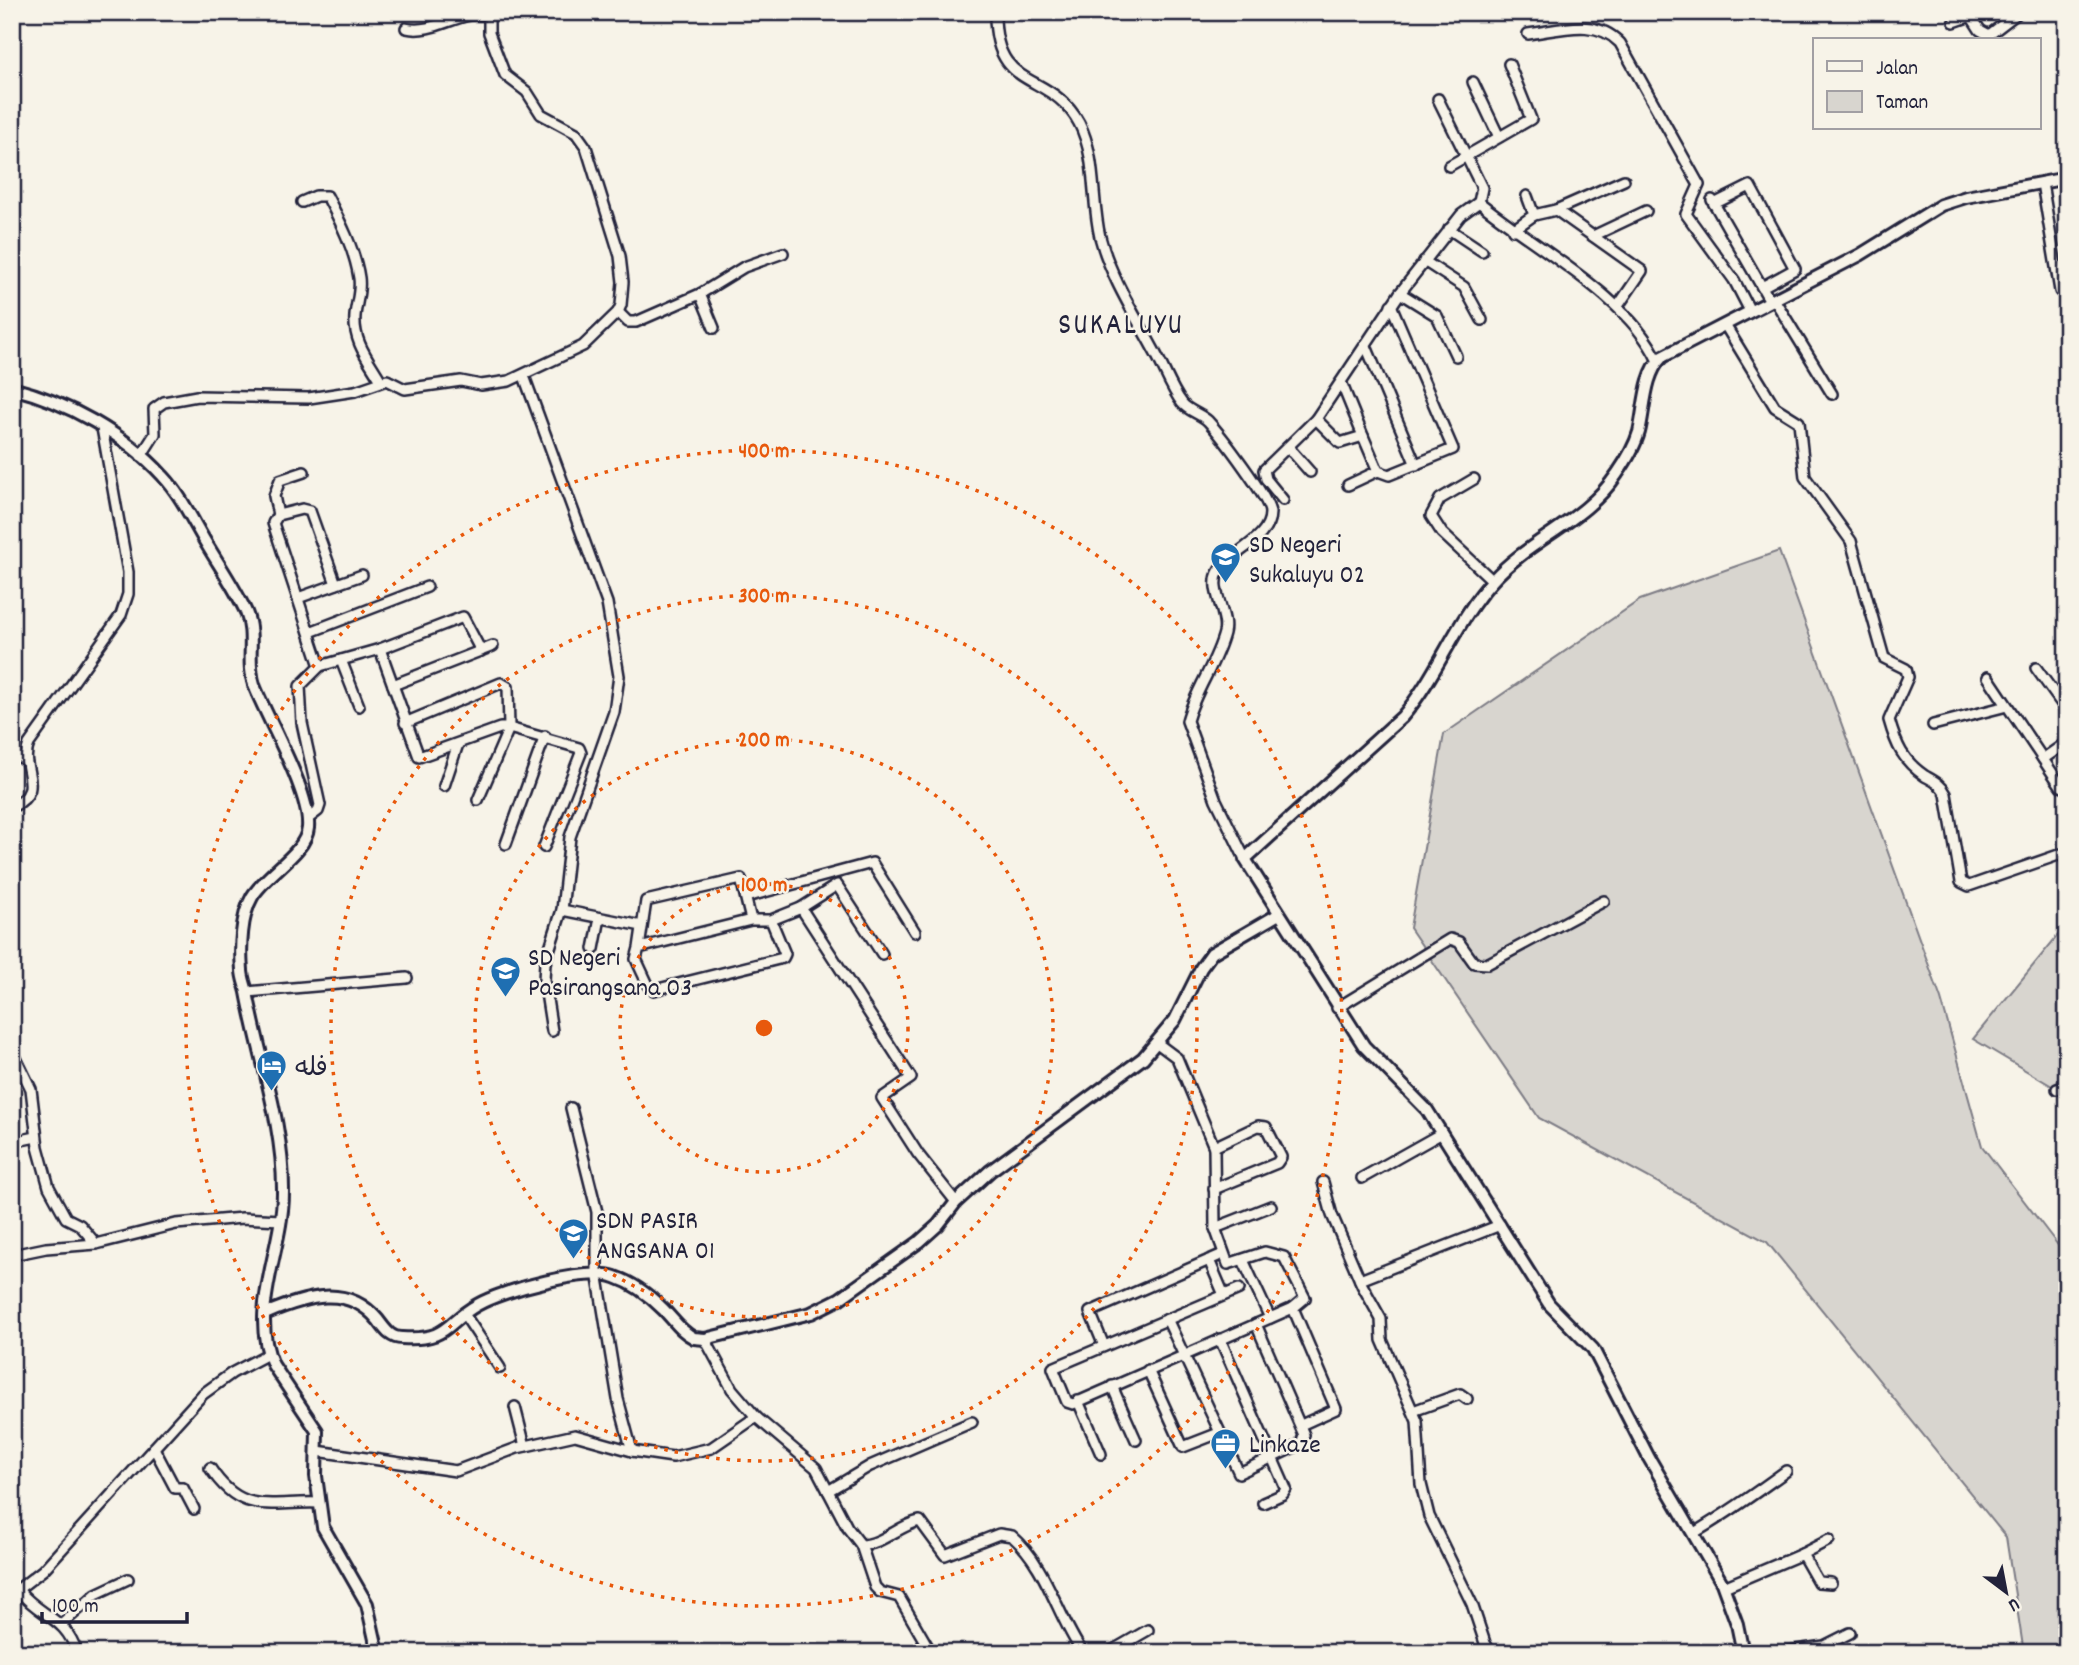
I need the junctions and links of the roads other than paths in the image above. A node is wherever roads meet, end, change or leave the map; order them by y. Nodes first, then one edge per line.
1 (995, 12) edge
2 (2020, 12) edge
3 (489, 14) edge
4 (1954, 22) dead end
5 (406, 28) dead end
6 (1528, 34) dead end
7 (1508, 64) dead end
8 (1473, 82) dead end
9 (1438, 99) dead end
10 (1499, 137) junction
11 (1466, 156) junction
12 (1450, 166) dead end
13 (2067, 178) edge
14 (1624, 180) dead end
15 (2042, 183) junction
16 (1527, 196) dead end
17 (303, 202) dead end
18 (1479, 202) junction
19 (1556, 210) junction
20 (1646, 211) dead end
21 (1534, 215) junction
22 (1449, 229) junction
23 (1513, 230) junction
24 (1593, 236) junction
25 (1482, 251) dead end
26 (783, 253) dead end
27 (1424, 261) junction
28 (1762, 287) junction
29 (2060, 291) dead end
30 (1400, 293) junction
31 (700, 294) junction
32 (1772, 300) junction
33 (1391, 305) junction
34 (1618, 306) junction
35 (1750, 311) junction
36 (618, 312) junction
37 (1482, 320) dead end
38 (1726, 325) junction
39 (714, 328) dead end
40 (1366, 346) junction
41 (1456, 356) dead end
42 (1658, 361) junction
43 (524, 376) junction
44 (381, 381) junction
45 (1341, 382) junction
46 (12, 388) edge
47 (1832, 394) dead end
48 (1316, 419) junction
49 (102, 428) junction
50 (1363, 436) junction
51 (1288, 447) junction
52 (141, 456) junction
53 (1416, 465) junction
54 (1378, 471) junction
55 (304, 472) dead end
56 (1310, 472) dead end
57 (1474, 479) dead end
58 (1348, 485) dead end
59 (1283, 500) dead end
60 (278, 515) junction
61 (362, 575) dead end
62 (1492, 580) junction
63 (336, 584) junction
64 (427, 587) dead end
65 (298, 598) junction
66 (310, 632) junction
67 (492, 646) dead end
68 (380, 649) junction
69 (481, 651) junction
70 (341, 660) junction
71 (320, 666) junction
72 (2036, 668) dead end
73 (1988, 677) dead end
74 (393, 685) junction
75 (359, 706) dead end
76 (2007, 706) junction
77 (2067, 711) edge
78 (405, 723) junction
79 (1933, 726) dead end
80 (509, 728) junction
81 (545, 736) junction
82 (2067, 742) edge
83 (458, 744) junction
84 (12, 753) edge
85 (2043, 759) junction
86 (25, 760) junction
87 (443, 786) dead end
88 (2067, 789) edge
89 (478, 800) dead end
90 (12, 807) edge
91 (309, 818) junction
92 (506, 844) dead end
93 (544, 847) dead end
94 (2067, 852) edge
95 (1245, 859) junction
96 (847, 869) junction
97 (837, 885) junction
98 (746, 897) junction
99 (1604, 901) dead end
100 (800, 908) junction
101 (562, 910) junction
102 (1279, 914) junction
103 (600, 918) junction
104 (751, 920) junction
105 (771, 920) junction
106 (642, 926) junction
107 (915, 932) dead end
108 (639, 948) junction
109 (594, 949) dead end
110 (882, 954) dead end
111 (407, 978) dead end
112 (247, 992) junction
113 (1338, 1008) junction
114 (552, 1031) dead end
115 (1157, 1043) junction
116 (12, 1050) edge
117 (571, 1108) dead end
118 (1442, 1133) junction
119 (36, 1137) junction
120 (12, 1142) edge
121 (1214, 1147) junction
122 (1362, 1178) dead end
123 (1323, 1182) dead end
124 (1214, 1189) junction
125 (956, 1202) junction
126 (1270, 1206) dead end
127 (281, 1220) junction
128 (1500, 1225) junction
129 (1215, 1228) junction
130 (96, 1244) junction
131 (1223, 1254) junction
132 (12, 1255) edge
133 (1209, 1260) junction
134 (1243, 1260) junction
135 (597, 1272) junction
136 (1360, 1280) junction
137 (1239, 1289) dead end
138 (1224, 1295) junction
139 (1293, 1308) junction
140 (267, 1313) junction
141 (464, 1314) junction
142 (1270, 1318) junction
143 (1167, 1319) junction
144 (1256, 1324) junction
145 (705, 1339) junction
146 (1220, 1339) junction
147 (1104, 1346) junction
148 (268, 1354) junction
149 (1183, 1355) junction
150 (500, 1367) dead end
151 (1148, 1370) junction
152 (1112, 1386) junction
153 (1467, 1399) dead end
154 (1078, 1401) junction
155 (516, 1407) dead end
156 (1413, 1411) junction
157 (756, 1417) junction
158 (972, 1422) dead end
159 (1301, 1425) junction
160 (1219, 1433) junction
161 (1136, 1440) dead end
162 (525, 1446) junction
163 (154, 1448) junction
164 (317, 1451) junction
165 (632, 1451) junction
166 (1101, 1454) dead end
167 (1272, 1457) junction
168 (210, 1468) dead end
169 (1786, 1471) dead end
170 (828, 1491) junction
171 (319, 1503) junction
172 (1263, 1503) dead end
173 (194, 1509) dead end
174 (1694, 1532) junction
175 (1829, 1541) dead end
176 (861, 1545) junction
177 (1802, 1554) junction
178 (128, 1579) dead end
179 (1831, 1583) dead end
180 (1724, 1587) junction
181 (16, 1592) edge
182 (62, 1624) junction
183 (1148, 1630) dead end
184 (1850, 1633) dead end
185 (1742, 1652) edge
186 (77, 1653) edge
187 (379, 1653) edge
188 (926, 1653) edge
189 (1083, 1653) edge
190 (1108, 1653) edge
191 (1491, 1653) edge
192 (1775, 1653) edge

1 - 95 street
2 - 4 street
3 - 5 street
3 - 36 street
6 - 35 street
7 - 10 street
8 - 10 street
9 - 11 street
10 - 11 street
11 - 12 street
11 - 18 street
13 - 15 street
14 - 19 street
15 - 29 street
15 - 32 street
16 - 21 street
17 - 44 street
18 - 22 street
18 - 23 street
19 - 21 street
19 - 24 street
20 - 24 street
21 - 23 street
22 - 25 street
22 - 27 street
23 - 34 street
24 - 34 street
26 - 31 street
27 - 30 street
27 - 37 street
28 - 28 street
28 - 32 street
30 - 33 street
30 - 41 street
31 - 36 street
31 - 39 street
32 - 35 street
32 - 47 street
33 - 40 street
33 - 53 street
34 - 42 street
35 - 38 street
36 - 43 street
38 - 42 street
38 - 94 street
40 - 45 street
40 - 53 street
42 - 62 street
43 - 44 street
43 - 101 street
44 - 52 street
45 - 48 street
45 - 50 street
46 - 49 street
48 - 50 street
48 - 51 street
49 - 52 street
49 - 86 street
50 - 54 street
51 - 56 street
51 - 59 street
52 - 91 street
53 - 54 street
54 - 58 street
55 - 60 street
57 - 62 street
60 - 63 street
60 - 65 street
61 - 63 street
62 - 95 street
63 - 65 street
64 - 66 street
65 - 66 street
66 - 71 street
67 - 69 street
68 - 69 street
68 - 70 street
68 - 74 street
69 - 74 street
70 - 71 street
70 - 75 street
71 - 91 street
72 - 77 street
73 - 76 street
74 - 78 street
76 - 79 street
76 - 85 street
78 - 80 street
78 - 83 street
80 - 81 street
80 - 83 street
80 - 89 street
81 - 92 street
81 - 93 street
82 - 85 street
83 - 87 street
84 - 86 street
85 - 88 street
86 - 90 street
91 - 112 street
95 - 102 street
96 - 97 street
96 - 98 street
96 - 107 street
97 - 100 street
97 - 110 street
98 - 104 street
98 - 106 street
99 - 113 street
100 - 105 street
100 - 125 street
101 - 103 street
101 - 114 street
102 - 113 street
102 - 115 street
103 - 106 street
103 - 109 street
104 - 105 street
104 - 108 street
105 - 108 street
106 - 108 street
111 - 112 street
112 - 127 street
113 - 118 street
115 - 121 street
115 - 125 street
116 - 119 street
117 - 135 street
118 - 122 street
118 - 128 street
119 - 120 street
119 - 130 street
121 - 124 street
121 - 124 street
123 - 136 street
124 - 129 street
125 - 145 street
126 - 129 street
127 - 130 street
127 - 140 street
128 - 136 street
128 - 174 street
129 - 131 street
130 - 132 street
131 - 133 street
131 - 134 street
133 - 138 street
133 - 147 street
134 - 139 street
134 - 142 street
135 - 141 street
135 - 145 street
135 - 165 street
136 - 156 street
137 - 138 street
138 - 143 street
139 - 142 street
139 - 159 street
140 - 141 street
140 - 148 street
141 - 150 street
142 - 144 street
143 - 147 street
143 - 149 street
144 - 146 street
144 - 159 street
145 - 157 street
146 - 149 street
146 - 167 street
147 - 154 street
148 - 163 street
148 - 164 street
149 - 151 street
149 - 160 street
151 - 152 street
151 - 160 street
152 - 154 street
152 - 161 street
153 - 156 street
154 - 166 street
155 - 162 street
156 - 191 street
157 - 165 street
157 - 170 street
158 - 170 street
159 - 167 street
160 - 167 street
162 - 164 street
162 - 165 street
163 - 173 street
163 - 181 street
164 - 171 street
167 - 172 street
168 - 171 street
169 - 174 street
170 - 176 street
171 - 187 street
174 - 180 street
175 - 177 street
176 - 188 street
176 - 189 street
177 - 179 street
177 - 180 street
178 - 182 street
180 - 185 street
181 - 182 street
182 - 186 street
183 - 190 street
184 - 192 street

